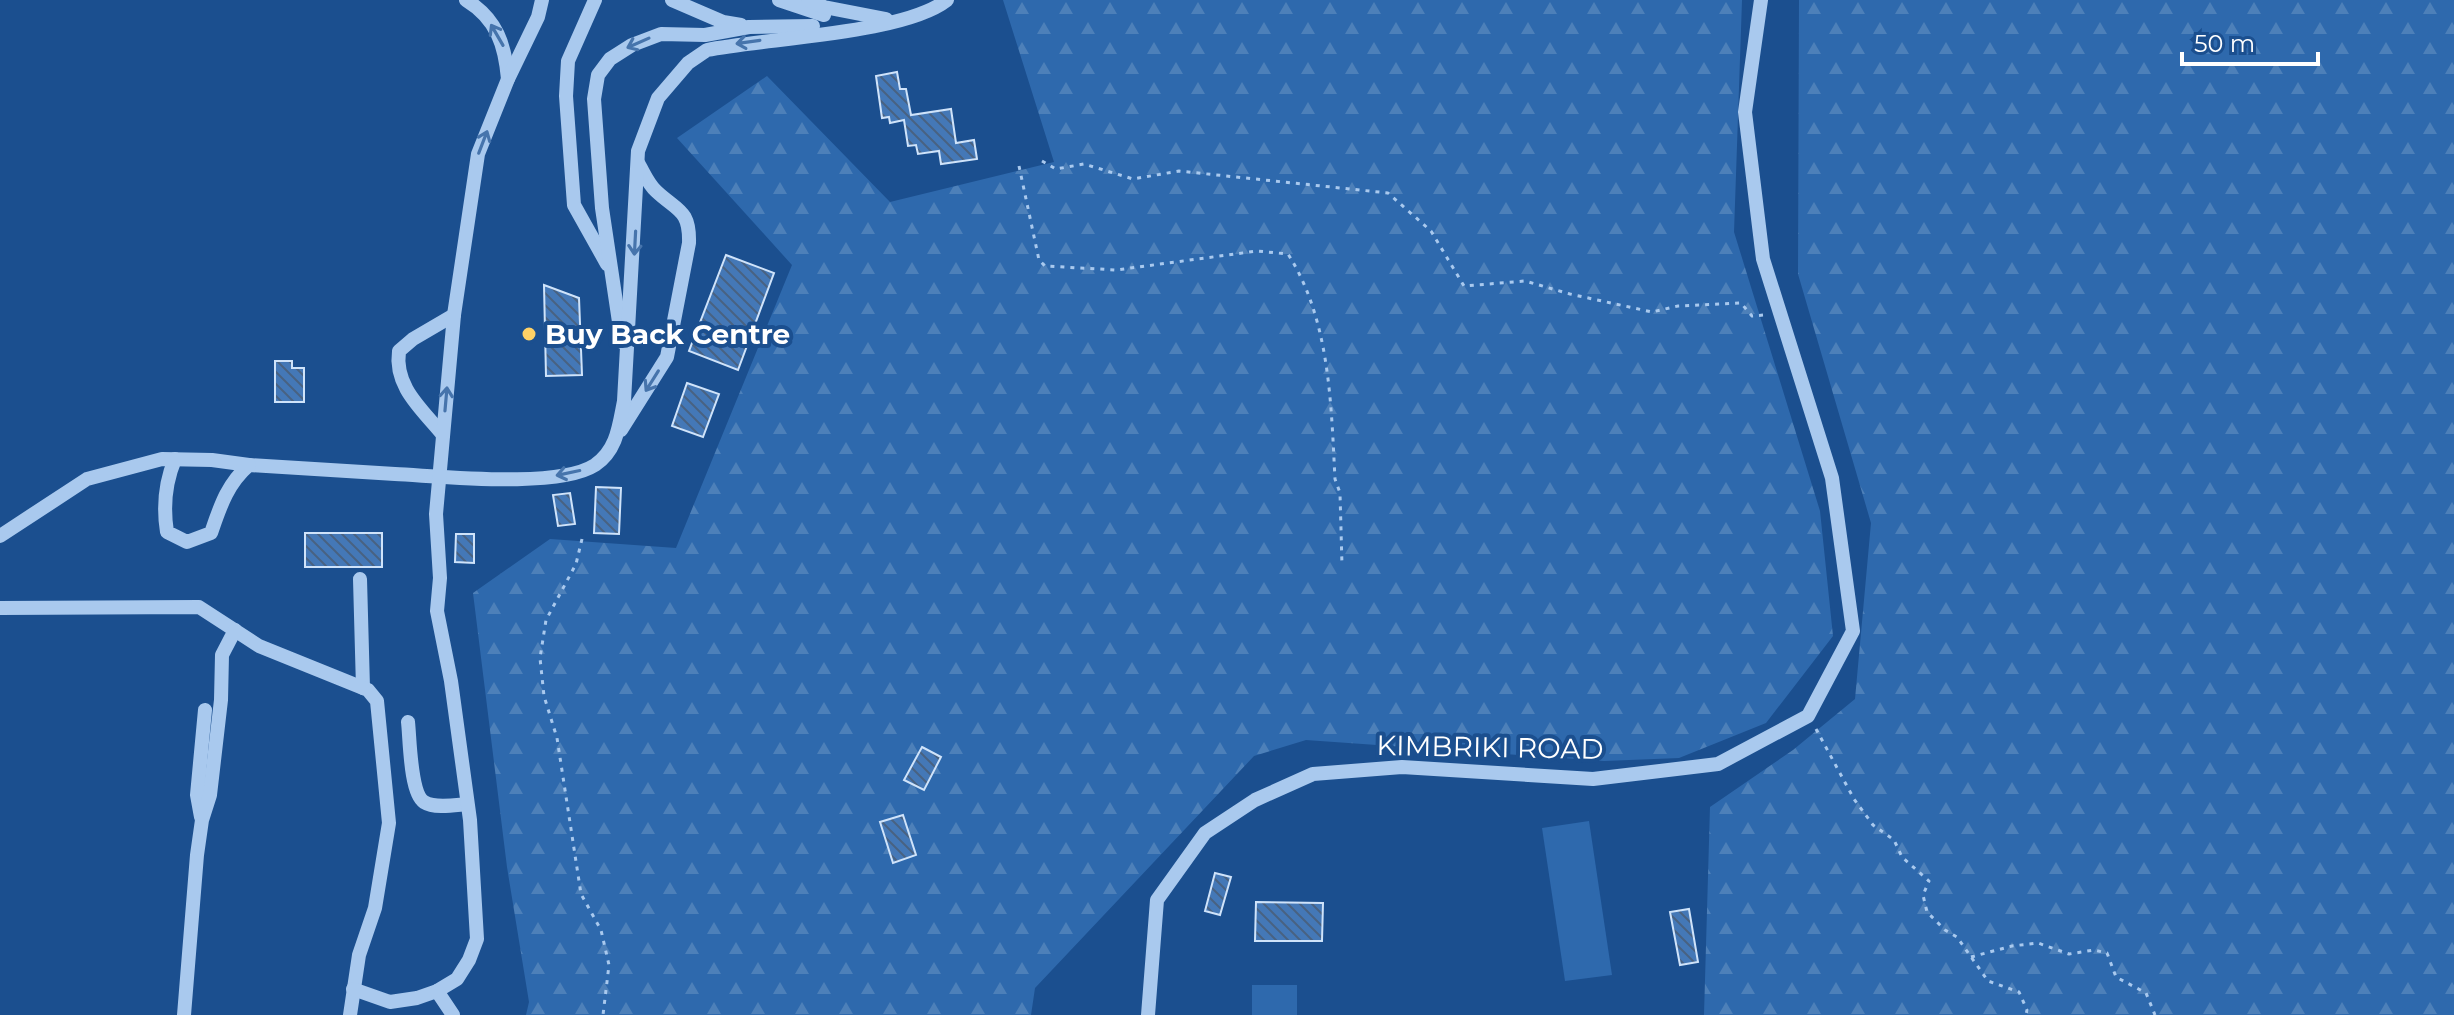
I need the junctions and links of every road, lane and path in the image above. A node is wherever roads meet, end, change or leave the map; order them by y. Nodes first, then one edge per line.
1 (466, 0) edge
2 (542, 0) edge
3 (595, 0) edge
4 (672, 0) edge
5 (779, 0) edge
6 (808, 0) edge
7 (947, 0) edge
8 (1761, 0) edge
9 (867, 16) junction
10 (899, 20) junction
11 (749, 27) junction
12 (854, 29) junction
13 (508, 79) junction
14 (1042, 161) dead end
15 (638, 162) junction
16 (1019, 166) dead end
17 (612, 271) junction
18 (1779, 312) junction
19 (454, 315) junction
20 (626, 372) junction
21 (443, 435) junction
22 (618, 436) junction
23 (175, 459) junction
24 (249, 465) junction
25 (440, 476) junction
26 (0, 536) edge
27 (582, 539) dead end
28 (1342, 566) dead end
29 (360, 579) dead end
30 (0, 608) edge
31 (235, 630) junction
32 (363, 688) junction
33 (205, 710) dead end
34 (1808, 716) junction
35 (408, 722) dead end
36 (467, 804) junction
37 (202, 820) junction
38 (1970, 957) junction
39 (353, 989) junction
40 (437, 991) junction
41 (184, 1015) edge
42 (350, 1015) edge
43 (453, 1015) edge
44 (603, 1015) edge
45 (1148, 1015) edge
46 (2026, 1015) edge
47 (2155, 1015) edge

13 -> 1 street
2 - 13 street
3 - 17 street
4 - 11 street
5 - 9 street
6 - 9 street
7 - 10 street
8 - 18 street
9 - 10 street
10 - 12 street
11 - 12 street
11 -> 17 street
12 -> 15 street
19 -> 13 street
14 - 18 path
15 -> 20 street
15 -> 22 street
16 - 28 path
17 - 20 street
18 - 34 street
21 -> 19 street
19 - 21 street
20 - 22 street
21 - 25 street
22 -> 25 street
23 - 24 street
23 - 24 street
23 - 26 street
24 - 25 street
25 - 36 street
27 - 44 path
29 - 32 street
30 - 31 street
31 - 32 street
31 - 37 street
32 - 39 street
33 - 37 street
34 - 38 path
34 - 45 street, KIMBRIKI ROAD
35 - 36 street
36 - 40 street
37 - 41 street
38 - 46 path
38 - 47 path
39 - 40 street
39 - 42 street
40 - 43 street

